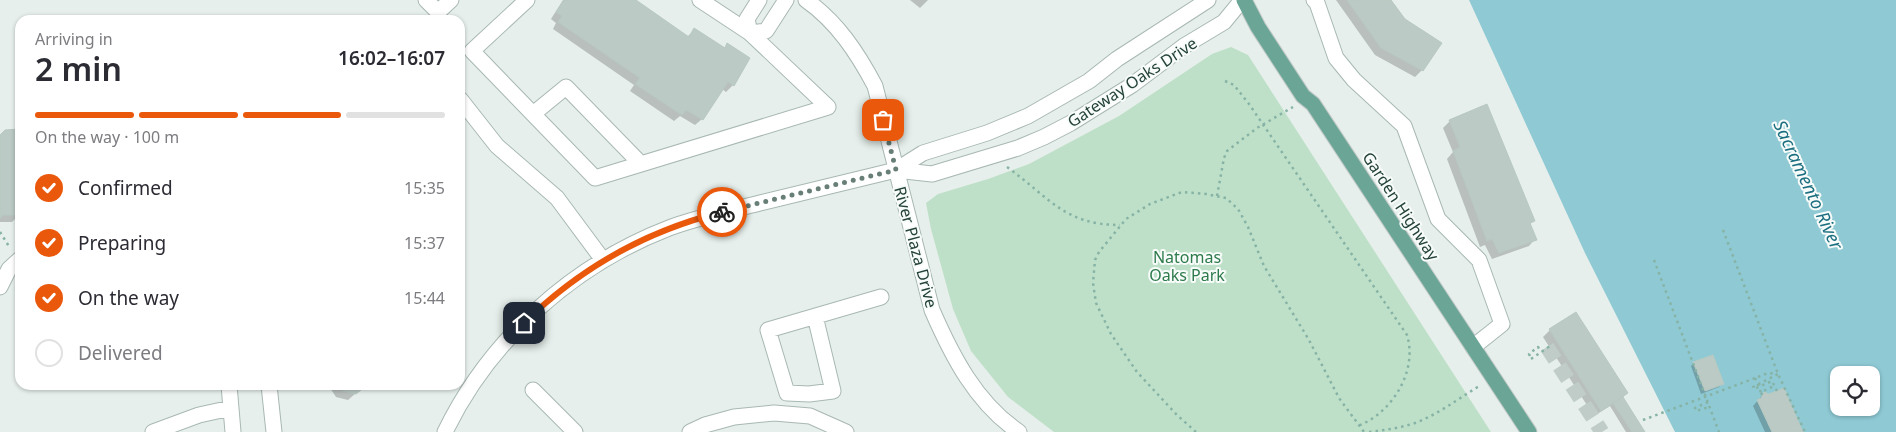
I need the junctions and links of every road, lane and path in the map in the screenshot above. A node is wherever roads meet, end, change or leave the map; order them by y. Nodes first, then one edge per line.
1 (426, 0) edge
2 (451, 0) edge
3 (527, 0) edge
4 (700, 0) edge
5 (759, 0) edge
6 (786, 0) edge
7 (806, 0) edge
8 (1208, 0) edge
9 (1243, 0) edge
10 (1314, 0) edge
11 (750, 33) junction
12 (1225, 81) dead end
13 (465, 105) edge
14 (1296, 106) dead end
15 (533, 114) junction
16 (1262, 124) junction
17 (641, 164) junction
18 (1007, 167) dead end
19 (896, 170) junction
20 (1217, 196) junction
21 (1121, 225) junction
22 (1723, 230) dead end
23 (0, 232) edge
24 (15, 254) edge
25 (15, 257) edge
26 (603, 260) junction
27 (1654, 260) dead end
28 (0, 287) edge
29 (881, 297) dead end
30 (815, 316) junction
31 (1550, 346) dead end
32 (1473, 347) junction
33 (1541, 352) junction
34 (1779, 376) junction
35 (1493, 377) junction
36 (1757, 377) junction
37 (1772, 381) junction
38 (1774, 386) junction
39 (229, 390) edge
40 (270, 390) edge
41 (534, 390) dead end
42 (1776, 391) dead end
43 (809, 394) junction
44 (1706, 396) junction
45 (1709, 407) junction
46 (231, 408) junction
47 (804, 415) junction
48 (1643, 420) dead end
49 (1358, 426) junction
50 (153, 432) edge
51 (233, 432) edge
52 (274, 432) edge
53 (445, 432) edge
54 (575, 432) edge
55 (690, 432) edge
56 (846, 432) edge
57 (1019, 432) edge
58 (1196, 432) edge
59 (1364, 432) edge
60 (1369, 432) edge
61 (1529, 432) edge
62 (1719, 432) edge
63 (1805, 432) edge

1 - 2 street
3 - 15 street
4 - 11 street
5 - 11 street
6 - 11 street
7 - 19 street, River Plaza Drive
8 - 19 street, Gateway Oaks Drive
9 - 19 street, Gateway Oaks Drive
9 - 32 main road, Garden Highway
10 - 32 street
11 - 17 street
12 - 16 path
13 - 26 street
14 - 16 path
15 - 17 street
15 - 17 street
16 - 20 path
16 - 49 path
18 - 21 path
19 - 26 street, Gateway Oaks Drive
19 - 57 street, River Plaza Drive
20 - 21 path
20 - 49 path
21 - 58 path
22 - 34 path
23 - 24 path
25 - 28 street
26 - 53 street, Gateway Oaks Drive
27 - 45 path
29 - 30 street
30 - 43 street
30 - 43 street
31 - 33 path
32 - 35 main road, Garden Highway
33 - 33 path
34 - 36 path
34 - 37 path
34 - 37 path
34 - 63 path
35 - 60 path
35 - 61 main road, Garden Highway
36 - 38 path, bridge
36 - 44 path, bridge
37 - 38 path
38 - 42 path
39 - 46 street
40 - 52 street
41 - 54 street
43 - 47 street
44 - 45 path
44 - 48 path, bridge
45 - 62 path
46 - 50 street
46 - 51 street
47 - 55 street
47 - 56 street
49 - 59 path

